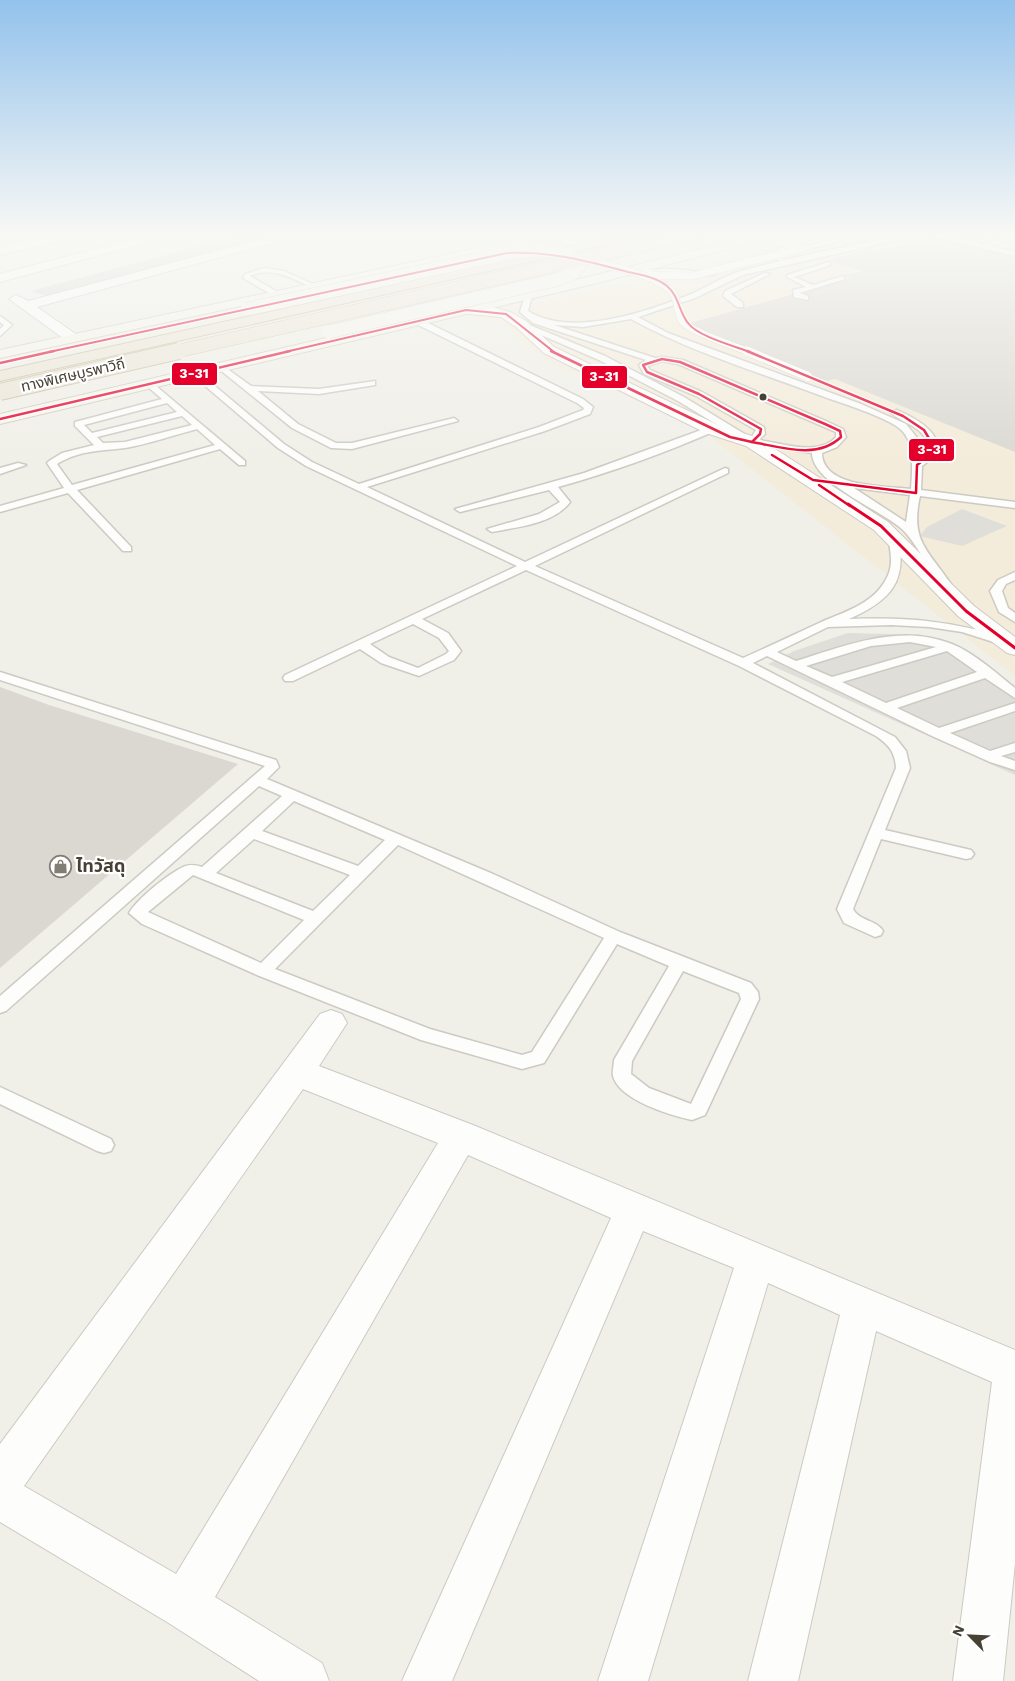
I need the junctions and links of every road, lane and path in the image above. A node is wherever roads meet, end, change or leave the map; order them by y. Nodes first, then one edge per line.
1 (32, 310) edge
2 (203, 310) edge
3 (240, 310) edge
4 (296, 310) edge
5 (312, 310) edge
6 (358, 310) edge
7 (376, 310) edge
8 (422, 310) edge
9 (464, 310) edge
10 (477, 310) edge
11 (524, 310) edge
12 (651, 310) edge
13 (679, 310) edge
14 (632, 317) junction
15 (0, 318) edge
16 (417, 321) junction
17 (532, 324) junction
18 (0, 334) edge
19 (72, 338) junction
20 (0, 354) edge
21 (652, 360) junction
22 (0, 363) edge
23 (222, 367) junction
24 (194, 373) junction
25 (0, 376) edge
26 (0, 380) edge
27 (372, 383) dead end
28 (150, 384) junction
29 (249, 389) junction
30 (0, 392) edge
31 (0, 398) edge
32 (169, 400) junction
33 (0, 411) edge
34 (183, 412) junction
35 (0, 419) edge
36 (454, 421) dead end
37 (199, 426) junction
38 (712, 429) junction
39 (90, 436) junction
40 (752, 442) junction
41 (101, 446) junction
42 (222, 446) junction
43 (817, 451) junction
44 (242, 463) dead end
45 (21, 465) dead end
46 (918, 465) junction
47 (0, 471) edge
48 (725, 471) dead end
49 (813, 480) junction
50 (842, 484) junction
51 (358, 487) junction
52 (552, 488) junction
53 (70, 489) junction
54 (916, 493) junction
55 (985, 502) junction
56 (1015, 505) edge
57 (0, 509) edge
58 (460, 509) dead end
59 (1015, 516) edge
60 (492, 529) dead end
61 (912, 534) junction
62 (893, 537) junction
63 (127, 549) dead end
64 (524, 565) junction
65 (1015, 575) edge
66 (957, 602) junction
67 (412, 618) junction
68 (1015, 618) edge
69 (826, 624) junction
70 (360, 643) junction
71 (1012, 646) edge
72 (949, 647) junction
73 (765, 651) junction
74 (743, 663) junction
75 (795, 665) junction
76 (987, 673) junction
77 (0, 676) edge
78 (290, 678) dead end
79 (830, 682) junction
80 (1015, 694) edge
81 (1015, 707) edge
82 (884, 708) junction
83 (937, 733) junction
84 (1015, 747) edge
85 (989, 756) junction
86 (1015, 766) edge
87 (258, 780) junction
88 (291, 795) junction
89 (252, 833) junction
90 (877, 833) junction
91 (395, 839) junction
92 (966, 854) dead end
93 (361, 873) junction
94 (205, 874) junction
95 (315, 918) junction
96 (875, 930) dead end
97 (614, 936) junction
98 (679, 964) junction
99 (263, 970) junction
100 (0, 1006) edge
101 (331, 1023) dead end
102 (297, 1072) junction
103 (0, 1095) edge
104 (461, 1136) junction
105 (104, 1145) dead end
106 (633, 1210) junction
107 (756, 1259) junction
108 (862, 1305) junction
109 (1014, 1371) edge
110 (0, 1481) edge
111 (0, 1497) edge
112 (184, 1605) junction
113 (304, 1681) edge
114 (427, 1681) edge
115 (623, 1681) edge
116 (773, 1681) edge
117 (978, 1681) edge

1 - 19 street
2 - 19 main road
3 - 22 main road, bridge
4 - 25 highway
5 - 26 highway, ทางพิเศษบูรพาวิถี, bridge
6 - 30 highway, ทางพิเศษบูรพาวิถี, bridge
7 - 31 highway
8 - 33 main road, bridge
9 - 16 main road
10 - 17 street
11 - 17 lane
12 - 14 lane
13 - 46 lane, bridge
14 - 17 lane
14 - 46 lane
15 - 18 lane
16 - 23 main road
16 - 51 lane
17 - 21 lane
17 - 38 street
17 - 40 lane
19 - 20 main road
21 - 40 lane
21 - 43 lane
23 - 24 main road
23 - 29 lane
24 - 28 main road
24 - 51 lane
27 - 29 lane
28 - 32 lane
28 - 35 main road
29 - 36 lane
32 - 34 lane
32 - 39 lane
34 - 37 lane
34 - 39 lane
37 - 41 lane
37 - 42 lane
38 - 40 street
38 - 52 lane
39 - 41 lane
40 - 43 lane
40 - 49 street
41 - 53 lane
42 - 44 lane
42 - 53 lane
43 - 50 lane
45 - 47 lane
46 - 54 lane
48 - 64 lane
49 - 50 lane
49 - 62 street
50 - 54 lane
50 - 61 lane
51 - 64 lane
52 - 58 lane
52 - 60 lane
53 - 57 lane
53 - 63 lane
54 - 55 lane
54 - 61 lane
55 - 56 lane
55 - 59 lane
61 - 66 lane
62 - 66 street
62 - 69 lane
64 - 67 lane
64 - 74 lane
65 - 68 lane
66 - 71 street
67 - 70 lane
67 - 70 lane
69 - 71 lane
69 - 73 lane
70 - 78 lane
72 - 75 lane
72 - 76 lane
72 - 79 lane
73 - 74 lane
73 - 75 lane
74 - 90 lane
75 - 79 lane
76 - 80 lane
76 - 82 lane
77 - 87 lane
79 - 82 lane
81 - 83 lane
82 - 83 lane
83 - 85 lane
84 - 85 lane
85 - 86 lane
87 - 88 lane
87 - 100 lane
88 - 89 lane
88 - 91 lane
89 - 93 lane
89 - 94 lane
90 - 92 lane
90 - 96 lane
91 - 93 lane
91 - 97 lane
93 - 95 lane
94 - 95 lane
94 - 99 lane
95 - 99 lane
97 - 98 lane
97 - 99 lane
98 - 98 lane
101 - 102 street
102 - 104 street
102 - 110 street
103 - 105 lane
104 - 106 street
104 - 112 street
106 - 107 street
106 - 114 street
107 - 108 street
107 - 115 street
108 - 109 street
108 - 116 street
109 - 117 street
111 - 112 street
112 - 113 street

